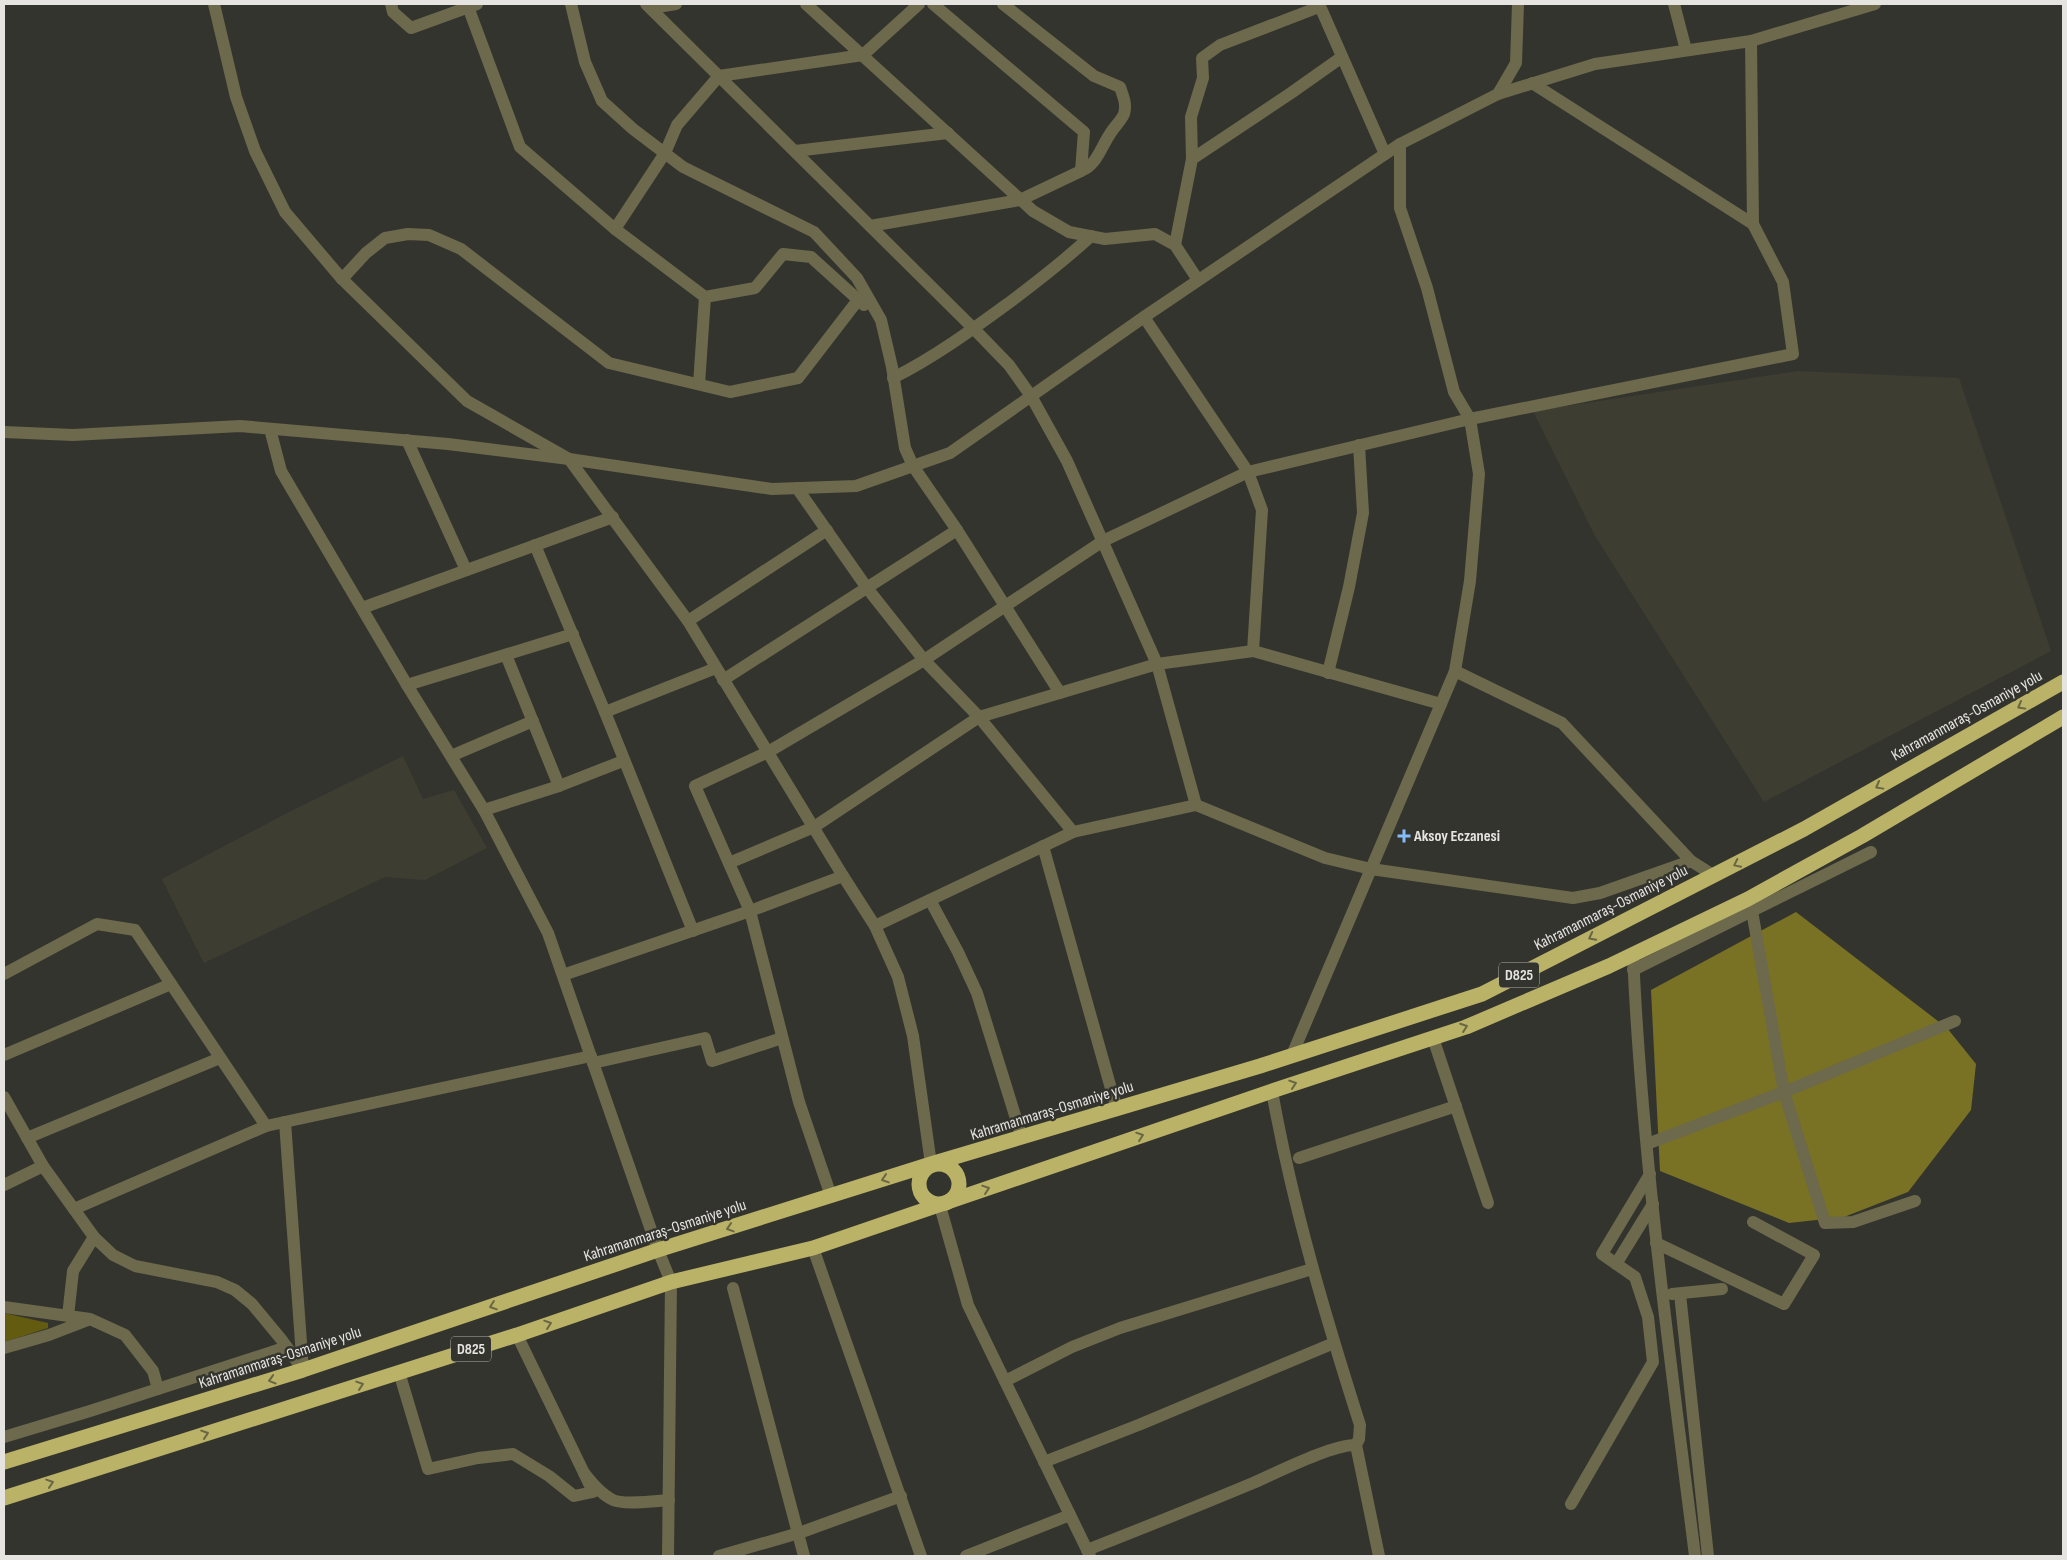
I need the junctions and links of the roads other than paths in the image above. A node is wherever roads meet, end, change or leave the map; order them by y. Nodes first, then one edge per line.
1 (214, 4) edge
2 (391, 4) edge
3 (470, 4) edge
4 (571, 4) edge
5 (676, 4) edge
6 (806, 4) edge
7 (920, 4) edge
8 (933, 4) edge
9 (1003, 4) edge
10 (1518, 4) edge
11 (1674, 4) edge
12 (1875, 4) edge
13 (649, 6) edge
14 (1319, 6) edge
15 (1839, 9) edge
16 (1751, 40) junction
17 (1686, 50) junction
18 (863, 55) junction
19 (1342, 56) junction
20 (720, 76) junction
21 (1532, 83) junction
22 (1498, 94) junction
23 (948, 133) junction
24 (1400, 144) junction
25 (795, 151) junction
26 (665, 153) junction
27 (1385, 154) junction
28 (1192, 159) junction
29 (1081, 171) junction
30 (1020, 200) junction
31 (1753, 224) junction
32 (870, 226) junction
33 (615, 230) junction
34 (1091, 236) junction
35 (1175, 245) junction
36 (342, 279) junction
37 (1198, 280) junction
38 (705, 297) junction
39 (858, 300) junction
40 (1144, 317) junction
41 (881, 320) junction
42 (974, 329) junction
43 (894, 378) junction
44 (699, 384) junction
45 (1032, 396) junction
46 (1470, 419) junction
47 (270, 429) junction
48 (4, 432) edge
49 (406, 440) junction
50 (1359, 446) junction
51 (570, 458) junction
52 (914, 466) junction
53 (1248, 472) junction
54 (797, 488) junction
55 (613, 517) junction
56 (827, 530) junction
57 (957, 530) junction
58 (1103, 541) junction
59 (535, 545) junction
60 (466, 570) junction
61 (868, 588) junction
62 (1006, 607) junction
63 (362, 608) junction
64 (688, 620) junction
65 (573, 634) junction
66 (1253, 652) junction
67 (506, 655) junction
68 (924, 660) junction
69 (1158, 664) junction
70 (716, 668) junction
71 (1455, 671) junction
72 (1328, 673) junction
73 (723, 680) junction
74 (2063, 682) edge
75 (408, 685) junction
76 (1060, 693) junction
77 (1440, 704) junction
78 (605, 712) junction
79 (979, 717) junction
80 (2063, 717) edge
81 (533, 721) junction
82 (768, 752) junction
83 (451, 756) junction
84 (623, 760) junction
85 (559, 786) junction
86 (1196, 805) junction
87 (484, 810) junction
88 (814, 827) junction
89 (1073, 832) junction
90 (1042, 846) junction
91 (1870, 852) dead end
92 (1691, 861) junction
93 (729, 863) junction
94 (1371, 868) junction
95 (1713, 875) junction
96 (842, 876) junction
97 (930, 900) junction
98 (750, 911) junction
99 (1752, 911) junction
100 (875, 926) junction
101 (693, 931) junction
102 (1633, 955) junction
103 (1633, 970) junction
104 (4, 974) edge
105 (563, 976) junction
106 (171, 984) junction
107 (1955, 1021) dead end
108 (782, 1038) junction
109 (1433, 1038) junction
110 (4, 1055) edge
111 (1292, 1055) junction
112 (220, 1058) junction
113 (592, 1059) junction
114 (1272, 1091) junction
115 (1784, 1092) junction
116 (4, 1097) edge
117 (1456, 1106) junction
118 (1117, 1110) junction
119 (285, 1122) junction
120 (266, 1126) junction
121 (27, 1138) junction
122 (1022, 1138) junction
123 (1647, 1144) junction
124 (1299, 1158) dead end
125 (935, 1163) junction
126 (43, 1166) junction
127 (1650, 1174) junction
128 (4, 1185) edge
129 (831, 1196) junction
130 (1915, 1201) dead end
131 (1488, 1203) dead end
132 (944, 1204) junction
133 (1653, 1204) junction
134 (74, 1209) junction
135 (1753, 1222) dead end
136 (94, 1237) junction
137 (1656, 1243) junction
138 (813, 1248) junction
139 (658, 1250) junction
140 (1616, 1264) junction
141 (1312, 1269) junction
142 (671, 1282) junction
143 (733, 1288) dead end
144 (1722, 1289) dead end
145 (1680, 1294) junction
146 (1662, 1296) junction
147 (4, 1307) edge
148 (68, 1316) junction
149 (90, 1319) junction
150 (518, 1335) junction
151 (1334, 1343) junction
152 (287, 1347) junction
153 (4, 1348) edge
154 (303, 1370) junction
155 (399, 1372) junction
156 (1005, 1381) junction
157 (158, 1389) junction
158 (4, 1437) edge
159 (1356, 1445) junction
160 (4, 1462) edge
161 (1044, 1462) junction
162 (584, 1473) junction
163 (901, 1496) junction
164 (4, 1498) edge
165 (669, 1500) junction
166 (1571, 1504) dead end
167 (1070, 1515) junction
168 (799, 1534) junction
169 (1088, 1553) edge
170 (668, 1556) edge
171 (719, 1556) edge
172 (804, 1556) edge
173 (921, 1556) edge
174 (966, 1556) edge
175 (1379, 1556) edge
176 (1695, 1556) edge
177 (1708, 1556) edge

1 - 36 street
2 - 3 street
3 - 33 street
4 - 26 street
5 - 13 street
6 - 18 street
7 - 18 street
8 - 29 street
9 - 29 street
10 - 22 street
11 - 17 street
12 - 15 street
13 - 20 street
14 - 19 street
14 - 28 street
15 - 16 street
16 - 17 street
16 - 31 street
17 - 21 street
18 - 20 street
18 - 23 street
19 - 27 street
19 - 28 street
20 - 25 street
20 - 26 street
21 - 22 street
21 - 31 street
22 - 24 street
23 - 25 street
23 - 30 street
24 - 27 street
24 - 46 street
25 - 32 street
26 - 33 street
26 - 41 street
27 - 37 street
28 - 35 street
29 - 30 street
30 - 32 street
30 - 34 street
31 - 46 street
32 - 42 street
33 - 38 street
34 - 35 street
34 - 42 street
35 - 37 street
36 - 44 street
36 - 51 street
37 - 40 street
38 - 39 street
38 - 44 street
39 - 41 street
39 - 44 street
40 - 45 street
40 - 53 street
41 - 43 street
42 - 43 street
42 - 45 street
43 - 52 street
45 - 52 street
45 - 58 street
46 - 50 street
46 - 71 street
47 - 48 street
47 - 49 street
47 - 63 street
49 - 51 street
49 - 60 street
50 - 53 street
50 - 72 street
51 - 54 street
51 - 55 street
52 - 54 street
52 - 57 street
53 - 58 street
53 - 66 street
54 - 56 street
55 - 59 street
55 - 64 street
56 - 61 street
56 - 64 street
57 - 61 street
57 - 62 street
58 - 62 street
58 - 69 street
59 - 60 street
59 - 65 street
60 - 63 street
61 - 68 street
61 - 73 street
62 - 68 street
62 - 76 street
63 - 75 street
64 - 70 street
65 - 67 street
65 - 78 street
66 - 69 street
66 - 72 street
67 - 75 street
67 - 81 street
68 - 79 street
68 - 82 street
69 - 76 street
69 - 86 street
70 - 73 street
70 - 78 street
71 - 77 street
71 - 92 street
72 - 77 street
73 - 82 street
74 -> 95 highway, Kahramanmaraş-Osmaniye yolu / D825
75 - 83 street
76 - 79 street
77 - 94 street
78 - 84 street
79 - 88 street
79 - 89 street
80 - 102 highway, D825
81 - 83 street
81 - 85 street
82 - 88 street
82 - 93 street
83 - 87 street
84 - 85 street
84 - 101 street
85 - 87 street
86 - 89 street
86 - 94 street
87 - 105 street
88 - 93 street
88 - 96 street
89 - 90 street
90 - 97 street
90 - 118 street
91 - 99 street
92 - 94 street
92 - 95 street
93 - 98 street
94 - 111 street
95 -> 111 highway, Kahramanmaraş-Osmaniye yolu / D825
96 - 98 street
96 - 100 street
97 - 100 street
97 - 122 street
98 - 101 street
98 - 108 street
99 - 103 street
99 - 115 street
100 - 125 street
101 - 105 street
102 - 103 street
109 -> 102 highway, D825
103 - 123 street
104 - 106 street
105 - 113 street
106 - 110 street
106 - 112 street
107 - 115 street
108 - 113 street
108 - 129 street
114 -> 109 highway, D825
109 - 117 street
111 - 118 highway, Kahramanmaraş-Osmaniye yolu / D825
112 - 120 street
112 - 121 street
113 - 119 street
113 - 139 street
132 -> 114 highway, D825
114 - 141 street
115 - 123 street
115 - 130 street
116 - 121 street
117 - 124 street
117 - 131 street
118 - 122 highway, Kahramanmaraş-Osmaniye yolu / D825
119 - 120 street
119 - 154 street
120 - 134 street
121 - 126 street
122 - 125 highway, Kahramanmaraş-Osmaniye yolu / D825
123 - 127 street
125 -> 129 highway, Kahramanmaraş-Osmaniye yolu / D825
125 - 132 highway
125 - 132 highway
126 - 128 street
126 - 134 street
127 - 133 street
127 - 140 street
129 -> 139 highway, Kahramanmaraş-Osmaniye yolu / D825
132 - 138 highway, D825
132 - 156 street
133 - 137 street
133 - 140 street
134 - 136 street
135 - 137 street
136 - 148 street
136 - 152 street
137 - 146 street
138 - 142 highway, D825
138 - 163 street
139 - 142 street
139 -> 154 highway, Kahramanmaraş-Osmaniye yolu / D825
140 - 166 street
141 - 151 street
141 - 156 street
150 -> 142 highway, D825
142 - 165 street
143 - 168 street
144 - 145 street
145 - 146 street
145 - 177 street
146 - 176 street
147 - 148 street
148 - 149 street
149 - 153 street
149 - 157 street
150 - 155 highway, D825
150 - 162 street
151 - 159 street
151 - 161 street
152 - 154 street
152 - 157 street
154 -> 160 highway, Kahramanmaraş-Osmaniye yolu / D825
155 - 162 street
164 -> 155 highway, D825
156 - 161 street
157 - 158 street
159 - 169 street
159 - 175 street
161 - 167 street
162 - 165 street
163 - 168 street
163 - 173 street
165 - 170 street
167 - 169 street
167 - 174 street
168 - 171 street
168 - 172 street

